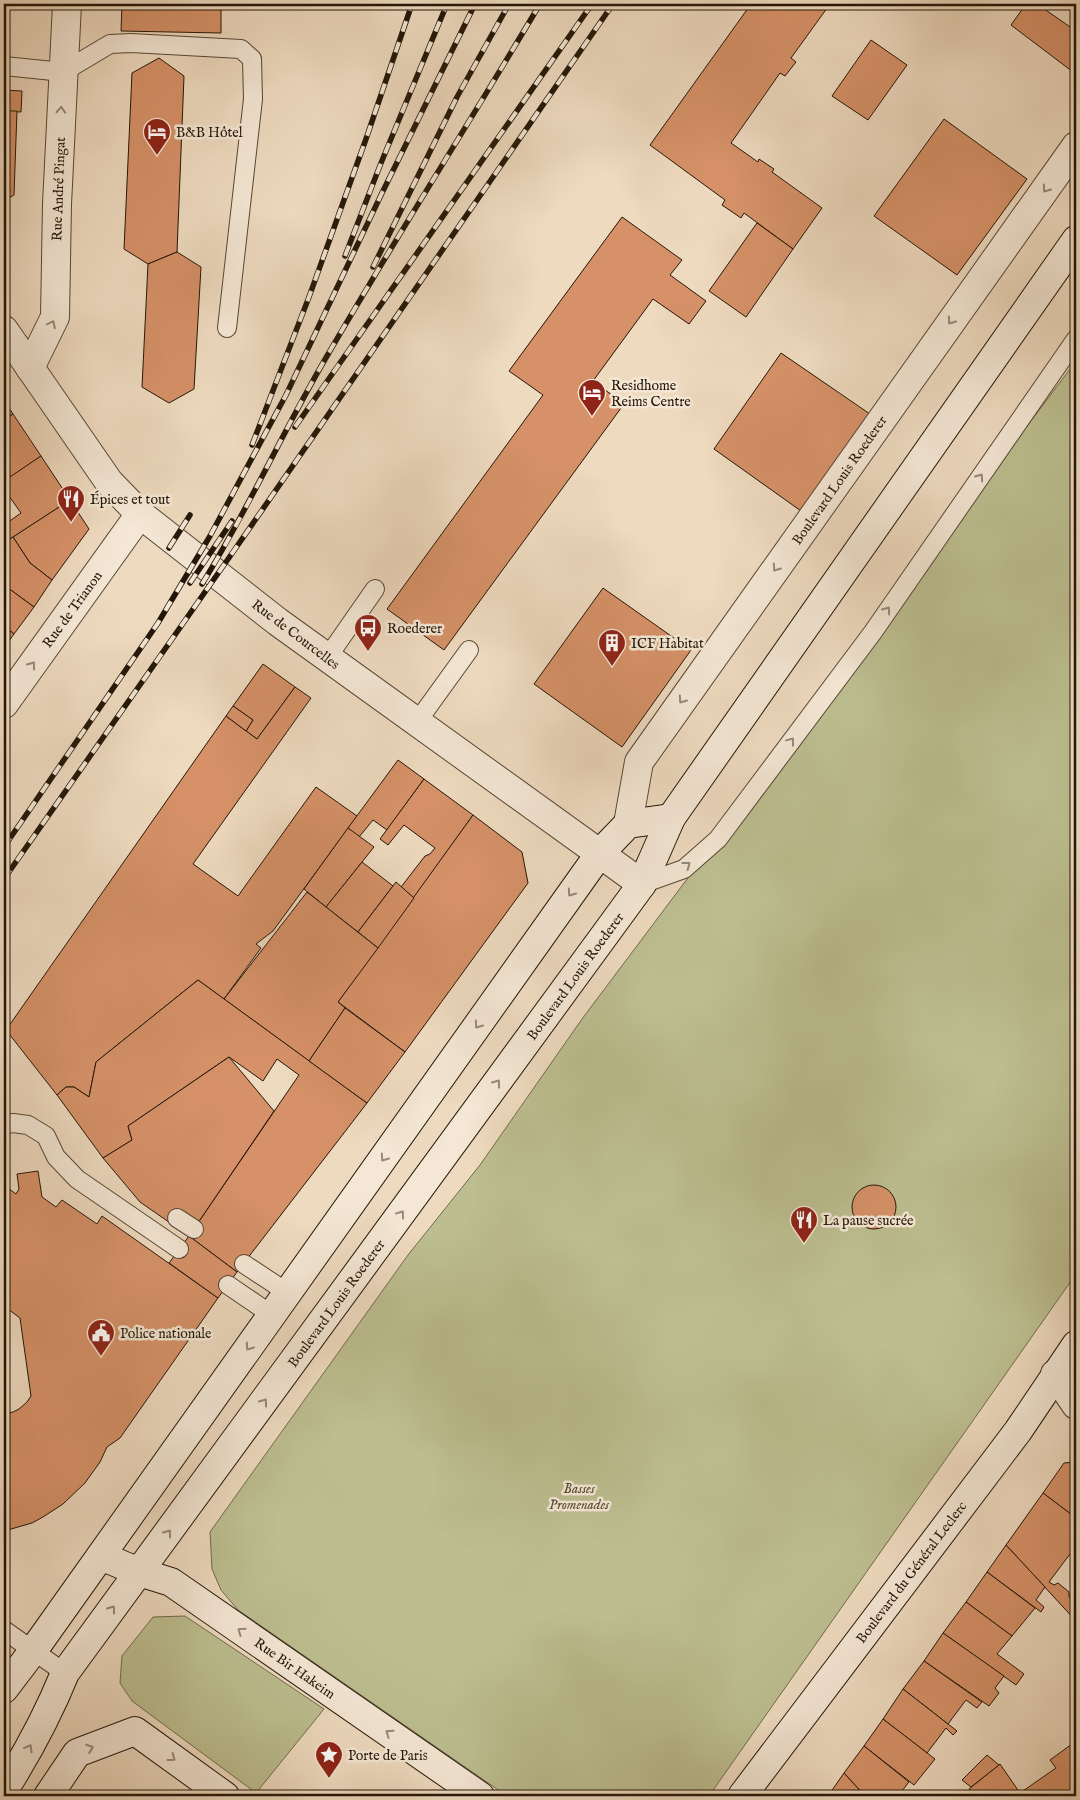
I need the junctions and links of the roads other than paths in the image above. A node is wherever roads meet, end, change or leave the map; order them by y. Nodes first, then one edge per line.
1 (67, 4) edge
2 (4, 66) edge
3 (63, 72) junction
4 (1076, 148) edge
5 (1076, 240) edge
6 (227, 328) dead end
7 (6, 338) edge
8 (1076, 340) edge
9 (30, 368) junction
10 (140, 514) junction
11 (374, 589) dead end
12 (469, 650) dead end
13 (327, 658) junction
14 (4, 704) edge
15 (417, 722) junction
16 (671, 818) junction
17 (628, 824) junction
18 (600, 853) junction
19 (642, 884) junction
20 (4, 1125) edge
21 (177, 1218) dead end
22 (194, 1229) dead end
23 (179, 1249) dead end
24 (244, 1264) dead end
25 (228, 1285) dead end
26 (288, 1293) junction
27 (272, 1315) junction
28 (1076, 1345) edge
29 (1056, 1374) junction
30 (1076, 1405) edge
31 (101, 1556) junction
32 (139, 1572) junction
33 (4, 1630) edge
34 (33, 1651) junction
35 (64, 1673) junction
36 (4, 1689) edge
37 (4, 1790) edge
38 (48, 1796) edge
39 (226, 1796) edge
40 (480, 1796) edge
41 (742, 1796) edge

1 - 3 main road, Rue André Pingat
2 - 3 lane
3 - 6 lane
9 -> 3 main road, Rue André Pingat
4 -> 17 main road, Boulevard Louis Roederer
5 - 16 main road, Boulevard Louis Roederer
7 - 9 main road, Rue de Courcelles
19 -> 8 lane
9 - 10 main road, Rue de Courcelles
10 - 13 main road, Rue de Courcelles
14 -> 10 main road, Rue de Trianon
11 - 13 lane
12 - 15 lane
13 - 15 main road, Rue de Courcelles
15 - 18 main road, Rue de Courcelles
16 - 17 main road
16 - 19 main road, Boulevard Louis Roederer
17 - 18 main road
18 - 19 main road, Rue de Courcelles
18 -> 26 main road
32 -> 19 main road, Boulevard Louis Roederer
20 - 23 lane
21 - 22 lane
24 - 26 lane
25 - 27 lane
26 - 27 main road
27 -> 31 main road
28 - 29 main road, Boulevard du Général Leclerc
29 - 30 main road
29 - 41 main road, Boulevard du Général Leclerc
31 - 32 main road, Rue Bir Hakeim
31 - 34 main road
35 -> 32 main road, Boulevard Louis Roederer
40 -> 32 main road, Rue Bir Hakeim
33 - 34 lane
34 - 35 lane
34 - 36 main road
37 -> 35 main road, Boulevard Louis Roederer
38 -> 39 main road

